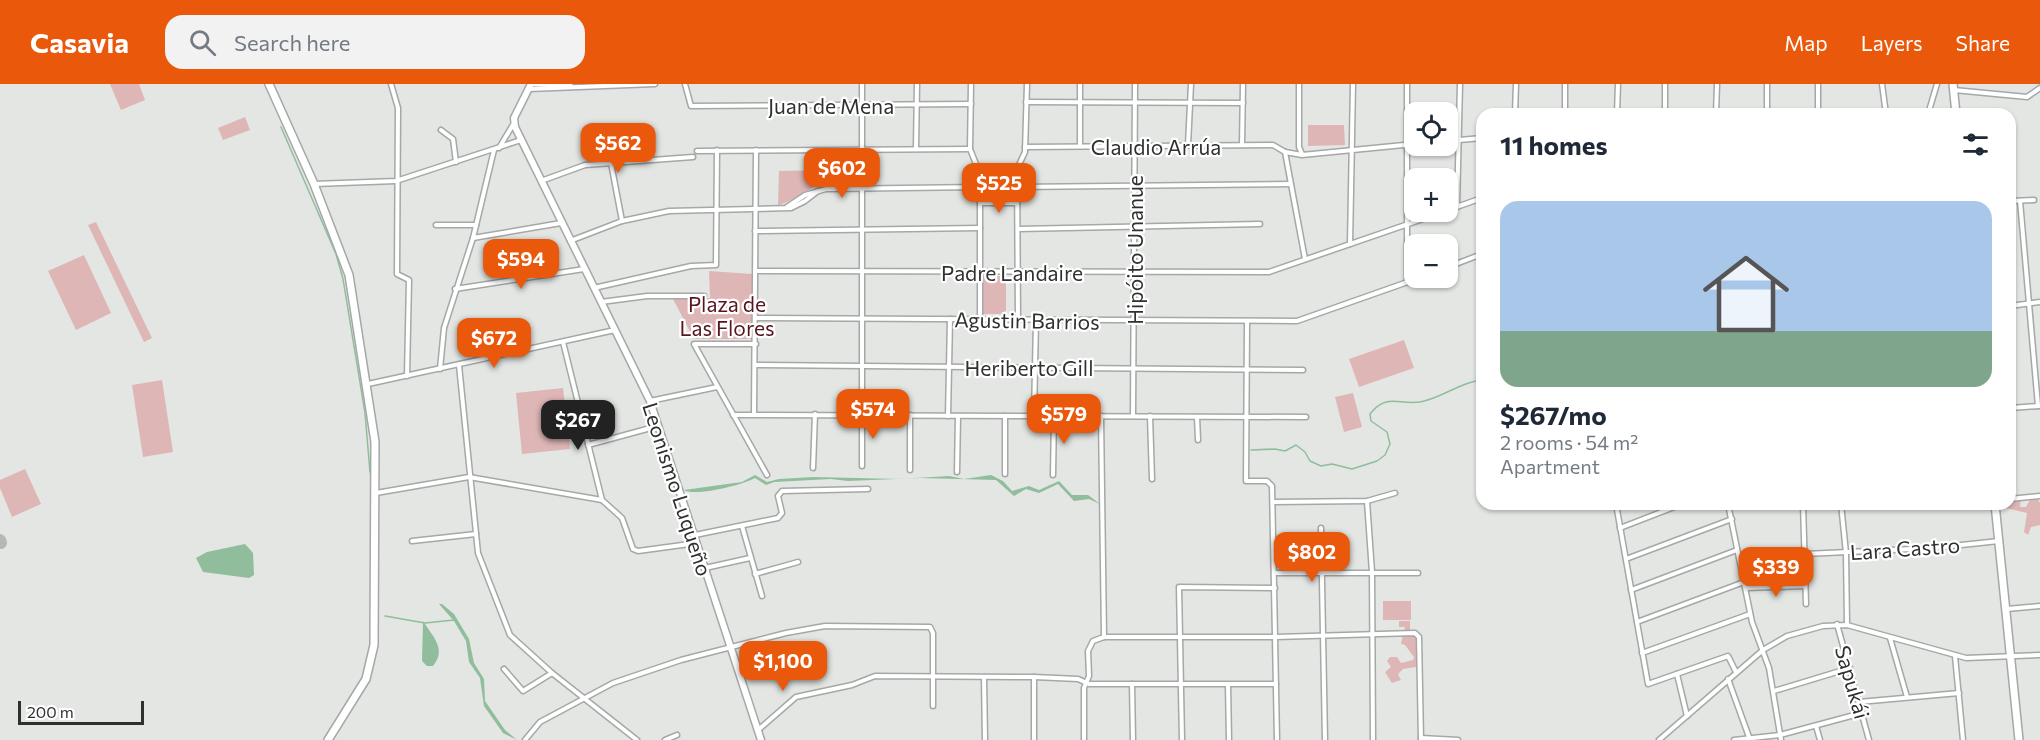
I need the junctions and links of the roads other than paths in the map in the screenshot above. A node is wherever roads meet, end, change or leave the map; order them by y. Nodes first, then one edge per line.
1 (269, 84) edge
2 (391, 84) edge
3 (622, 84) edge
4 (655, 84) edge
5 (685, 84) edge
6 (862, 84) edge
7 (917, 84) edge
8 (971, 84) edge
9 (1027, 84) edge
10 (1080, 84) edge
11 (1135, 84) edge
12 (1191, 84) edge
13 (1243, 84) edge
14 (1299, 84) edge
15 (1353, 84) edge
16 (1407, 84) edge
17 (1461, 84) edge
18 (1516, 84) edge
19 (1565, 84) edge
20 (1618, 84) edge
21 (1665, 84) edge
22 (1717, 84) edge
23 (1767, 84) edge
24 (1818, 84) edge
25 (1882, 84) edge
26 (1936, 84) edge
27 (530, 86) edge
28 (1953, 87) edge
29 (2040, 88) edge
30 (1191, 101) junction
31 (1026, 102) junction
32 (1080, 102) junction
33 (1135, 102) junction
34 (1407, 102) edge
35 (1243, 103) junction
36 (862, 104) junction
37 (917, 104) junction
38 (971, 104) junction
39 (1515, 108) edge
40 (1565, 108) edge
41 (1617, 108) edge
42 (1665, 108) edge
43 (1716, 108) edge
44 (1767, 108) edge
45 (1818, 108) edge
46 (1885, 108) edge
47 (1930, 108) edge
48 (1955, 108) edge
49 (514, 123) junction
50 (441, 130) dead end
51 (1476, 139) edge
52 (521, 140) junction
53 (1460, 140) junction
54 (1188, 145) junction
55 (1242, 145) junction
56 (1404, 145) edge
57 (1080, 146) junction
58 (1135, 146) junction
59 (1025, 147) junction
60 (916, 148) junction
61 (497, 149) junction
62 (970, 149) junction
63 (1352, 149) junction
64 (717, 150) junction
65 (756, 150) junction
66 (862, 150) junction
67 (697, 151) dead end
68 (1285, 152) junction
69 (1302, 155) junction
70 (1406, 156) edge
71 (693, 157) dead end
72 (456, 162) junction
73 (611, 163) junction
74 (980, 174) junction
75 (1016, 174) junction
76 (396, 181) junction
77 (540, 181) junction
78 (314, 184) junction
79 (1290, 184) junction
80 (1458, 185) edge
81 (1134, 186) junction
82 (980, 187) junction
83 (1017, 187) junction
84 (862, 189) junction
85 (1476, 200) edge
86 (2034, 200) dead end
87 (2016, 201) edge
88 (2020, 201) junction
89 (1017, 202) junction
90 (980, 203) junction
91 (1458, 207) edge
92 (717, 208) junction
93 (756, 210) junction
94 (622, 220) junction
95 (1412, 222) edge
96 (561, 224) junction
97 (1260, 224) dead end
98 (1406, 224) junction
99 (436, 225) dead end
100 (476, 225) junction
101 (1134, 227) junction
102 (980, 228) junction
103 (863, 229) junction
104 (1018, 229) junction
105 (756, 231) junction
106 (1406, 234) edge
107 (472, 238) junction
108 (570, 241) junction
109 (1350, 244) junction
110 (1476, 256) edge
111 (1305, 260) junction
112 (1458, 263) edge
113 (584, 269) junction
114 (756, 271) junction
115 (1017, 271) junction
116 (863, 272) junction
117 (980, 272) junction
118 (1134, 272) junction
119 (1404, 283) edge
120 (594, 288) junction
121 (455, 289) junction
122 (704, 296) dead end
123 (601, 302) junction
124 (2040, 302) edge
125 (2027, 304) junction
126 (2016, 305) edge
127 (756, 318) junction
128 (863, 318) junction
129 (950, 319) junction
130 (980, 319) junction
131 (1018, 320) junction
132 (1036, 320) junction
133 (1134, 321) junction
134 (1247, 322) junction
135 (615, 330) junction
136 (563, 342) junction
137 (756, 344) junction
138 (459, 365) junction
139 (755, 365) junction
140 (949, 366) junction
141 (862, 367) junction
142 (1035, 367) junction
143 (1134, 367) junction
144 (1246, 368) junction
145 (440, 369) junction
146 (1303, 370) dead end
147 (407, 376) junction
148 (368, 384) junction
149 (717, 387) junction
150 (650, 401) junction
151 (2039, 406) edge
152 (2016, 408) edge
153 (754, 414) junction
154 (815, 414) junction
155 (862, 414) junction
156 (733, 415) junction
157 (910, 415) junction
158 (948, 416) junction
159 (958, 416) junction
160 (1005, 416) junction
161 (1034, 416) junction
162 (1054, 416) junction
163 (1101, 416) junction
164 (1133, 416) junction
165 (1150, 416) junction
166 (1197, 417) junction
167 (1246, 417) junction
168 (1306, 417) dead end
169 (658, 426) junction
170 (1198, 440) dead end
171 (588, 445) junction
172 (862, 466) dead end
173 (813, 468) dead end
174 (909, 470) dead end
175 (957, 472) dead end
176 (1005, 474) dead end
177 (767, 475) dead end
178 (1053, 475) dead end
179 (469, 477) junction
180 (1152, 479) dead end
181 (868, 489) dead end
182 (376, 493) junction
183 (1395, 493) dead end
184 (2040, 495) edge
185 (2016, 498) edge
186 (602, 500) junction
187 (1367, 501) junction
188 (1273, 502) junction
189 (1617, 510) edge
190 (1666, 510) edge
191 (1730, 510) edge
192 (1803, 510) edge
193 (1842, 510) edge
194 (1996, 510) edge
195 (1732, 519) junction
196 (742, 526) junction
197 (1321, 528) dead end
198 (1620, 528) junction
199 (476, 534) junction
200 (695, 535) junction
201 (412, 541) dead end
202 (1999, 541) junction
203 (698, 543) junction
204 (1737, 550) junction
205 (1846, 553) junction
206 (1806, 554) junction
207 (1739, 557) junction
208 (750, 558) junction
209 (1626, 559) junction
210 (798, 562) dead end
211 (705, 568) junction
212 (1322, 572) junction
213 (1372, 572) junction
214 (1275, 573) junction
215 (1418, 573) dead end
216 (755, 574) junction
217 (1744, 582) junction
218 (1805, 586) junction
219 (1275, 588) junction
220 (1746, 588) junction
221 (1631, 590) junction
222 (762, 596) dead end
223 (1806, 604) dead end
224 (2040, 606) edge
225 (2006, 609) junction
226 (1750, 614) junction
227 (1637, 622) junction
228 (1837, 624) junction
229 (1847, 625) junction
230 (1372, 634) junction
231 (1104, 637) junction
232 (1179, 637) junction
233 (1275, 637) junction
234 (1324, 637) junction
235 (1890, 637) junction
236 (729, 648) junction
237 (1763, 650) junction
238 (1642, 653) junction
239 (2040, 655) edge
240 (1955, 656) junction
241 (2011, 657) junction
242 (1850, 668) junction
243 (504, 669) dead end
244 (1736, 672) junction
245 (552, 673) junction
246 (1677, 674) junction
247 (932, 676) junction
248 (984, 676) junction
249 (1034, 677) junction
250 (1728, 679) junction
251 (1085, 683) junction
252 (1132, 684) junction
253 (1180, 684) junction
254 (1275, 684) junction
255 (1228, 685) junction
256 (1774, 691) junction
257 (1959, 693) junction
258 (1907, 698) junction
259 (583, 699) junction
260 (1859, 702) junction
261 (933, 706) dead end
262 (1862, 713) junction
263 (1687, 716) junction
264 (1816, 726) junction
265 (757, 730) junction
266 (677, 735) dead end
267 (1749, 737) junction
268 (1781, 737) edge
269 (525, 739) edge
270 (1421, 739) edge
271 (328, 740) edge
272 (637, 740) edge
273 (665, 740) edge
274 (761, 740) edge
275 (985, 740) edge
276 (1034, 740) edge
277 (1084, 740) edge
278 (1133, 740) edge
279 (1182, 740) edge
280 (1229, 740) edge
281 (1277, 740) edge
282 (1325, 740) edge
283 (1373, 740) edge
284 (1458, 740) edge
285 (1659, 740) edge
286 (1734, 740) edge
287 (1820, 740) edge
288 (1869, 740) edge
289 (1956, 740) edge
290 (1963, 740) edge
291 (2019, 740) edge

1 - 78 main road
2 - 76 street
3 - 4 street
3 - 27 street
5 - 36 street, Juan de Mena
6 - 36 street
7 - 37 street
8 - 38 street
9 - 31 street
10 - 32 street
11 - 33 street, Hipóito Unanue
12 - 30 street
13 - 35 street
14 - 69 street
15 - 63 street
16 - 34 street
17 - 53 street
18 - 39 street
19 - 40 street
20 - 41 street
21 - 42 street
22 - 43 street
23 - 44 street
24 - 45 street
25 - 46 street
26 - 47 street
27 - 49 street
28 - 29 street
28 - 48 main road
30 - 33 street
30 - 35 street
30 - 54 street
31 - 32 street
31 - 59 street
32 - 33 street
32 - 57 street
33 - 58 street, Hipóito Unanue
35 - 55 street
36 - 37 street, Juan de Mena
36 - 66 street
37 - 38 street, Juan de Mena
37 - 60 street
38 - 62 street
49 - 52 street, Leonismo Luqueño
49 - 61 street
50 - 72 street
51 - 53 street
52 - 61 street
52 - 77 street, Leonismo Luqueño
53 - 80 street
54 - 55 street, Claudio Arrúa
54 - 58 street, Claudio Arrúa
55 - 68 street, Claudio Arrúa
56 - 63 street, Claudio Arrúa
57 - 58 street, Claudio Arrúa
57 - 59 street, Claudio Arrúa
58 - 81 street, Hipóito Unanue
59 - 75 street
60 - 62 street
60 - 66 street
61 - 72 street
61 - 100 street
62 - 74 street
63 - 69 street, Claudio Arrúa
63 - 109 street
64 - 65 street
64 - 67 street
64 - 92 street
65 - 66 street
65 - 93 street
66 - 84 street
68 - 69 street, Claudio Arrúa
68 - 79 street
70 - 98 street
71 - 73 street
72 - 76 street
73 - 77 street
73 - 94 street
74 - 75 street
74 - 82 street
75 - 83 street
76 - 78 street
76 - 147 street
77 - 96 street, Leonismo Luqueño
78 - 148 main road
79 - 81 street
79 - 111 street
81 - 83 street
81 - 101 street, Hipóito Unanue
82 - 84 street
82 - 90 street
83 - 89 street
84 - 93 street
84 - 103 street
85 - 91 street
86 - 88 street
87 - 88 street
88 - 125 street
89 - 90 street
89 - 104 street
90 - 102 street
92 - 93 street
92 - 94 street
92 - 120 street
93 - 105 street
94 - 108 street
95 - 98 street, Padre Landaire
96 - 107 street
96 - 108 street, Leonismo Luqueño
97 - 101 street
98 - 106 street
98 - 109 street, Padre Landaire
99 - 100 street
100 - 107 street
101 - 104 street
101 - 118 street, Hipóito Unanue
102 - 103 street
102 - 117 street
103 - 105 street
103 - 116 street
104 - 115 street
105 - 114 street
107 - 121 street
108 - 113 street, Leonismo Luqueño
109 - 111 street, Padre Landaire
110 - 112 street
111 - 118 street, Padre Landaire
113 - 120 street, Leonismo Luqueño
113 - 121 street
114 - 116 street, Padre Landaire
114 - 127 street
115 - 117 street, Padre Landaire
115 - 118 street, Padre Landaire
115 - 131 street
116 - 117 street, Padre Landaire
116 - 128 street
117 - 130 street
118 - 133 street, Hipóito Unanue
119 - 134 street, Agustin Barrios
120 - 123 street, Leonismo Luqueño
121 - 145 street
122 - 123 street
123 - 135 street, Leonismo Luqueño
124 - 125 street
125 - 126 street
125 - 151 street
127 - 128 street, Agustin Barrios
127 - 137 street
128 - 129 street, Agustin Barrios
128 - 141 street
129 - 130 street, Agustin Barrios
129 - 140 street
130 - 131 street, Agustin Barrios
131 - 132 street, Agustin Barrios
132 - 133 street, Agustin Barrios
132 - 142 street
133 - 134 street, Agustin Barrios
133 - 143 street, Hipóito Unanue
134 - 144 street
135 - 136 street
135 - 150 street, Leonismo Luqueño
136 - 138 street
136 - 171 street
137 - 139 street
137 - 149 street
138 - 145 street
138 - 179 street
139 - 141 street, Heriberto Gill
139 - 153 street
140 - 141 street, Heriberto Gill
140 - 142 street, Heriberto Gill
140 - 158 street
141 - 155 street
142 - 143 street, Heriberto Gill
142 - 161 street
143 - 144 street, Heriberto Gill
143 - 164 street, Hipóito Unanue
144 - 146 street, Heriberto Gill
144 - 167 street
145 - 147 street
147 - 148 street
148 - 182 main road
149 - 150 street
149 - 156 street
150 - 169 street, Leonismo Luqueño
151 - 152 street
153 - 154 street
153 - 156 street
154 - 155 street
154 - 173 street
155 - 157 street
155 - 172 street
156 - 177 street
157 - 158 street
157 - 174 street
158 - 159 street
159 - 160 street
159 - 175 street
160 - 161 street
160 - 176 street
161 - 162 street
162 - 163 street
162 - 178 street
163 - 164 street
163 - 231 street
164 - 165 street
165 - 166 street
165 - 180 street
166 - 167 street
166 - 170 street
167 - 168 street
167 - 188 street
169 - 171 street
169 - 200 street, Leonismo Luqueño
171 - 186 street
179 - 182 street
179 - 186 street
179 - 199 street
181 - 196 street
182 - 271 main road
183 - 187 street
184 - 185 street
186 - 203 street
187 - 188 street
187 - 213 street
188 - 214 street
189 - 198 street
190 - 198 street
191 - 195 street
192 - 206 street
193 - 205 street
194 - 202 main road
195 - 204 street
195 - 209 street
196 - 200 street
196 - 208 street
197 - 212 street
198 - 209 street
199 - 201 street
199 - 245 street
200 - 203 street, Leonismo Luqueño
202 - 205 street, Lara Castro
202 - 225 main road
203 - 211 street, Leonismo Luqueño
204 - 207 street
204 - 221 street
205 - 206 street, Lara Castro
205 - 229 street
206 - 207 street, Lara Castro
206 - 218 street
207 - 217 street
208 - 211 street
208 - 216 street
209 - 221 street
210 - 216 street
211 - 236 street, Leonismo Luqueño
212 - 213 street
212 - 214 street
212 - 234 street
213 - 215 street
213 - 230 street
214 - 219 street
216 - 222 street
217 - 220 street
217 - 227 street
218 - 220 street
218 - 223 street
219 - 232 street
219 - 233 street
220 - 226 street
221 - 227 street
224 - 225 street
225 - 241 main road
226 - 237 street
226 - 238 street
227 - 238 street
228 - 229 street
228 - 237 street
228 - 242 street, Sapukái
229 - 235 street
230 - 234 street
230 - 270 street
230 - 283 street
231 - 232 street
231 - 251 street
232 - 233 street
232 - 253 street
233 - 234 street
233 - 254 street
234 - 282 street
235 - 240 street
235 - 258 street
236 - 247 street
236 - 259 street
236 - 265 street, Leonismo Luqueño
237 - 244 street
237 - 256 street
238 - 246 street
239 - 241 street
240 - 241 street
240 - 257 street
241 - 291 main road
242 - 256 street
242 - 260 street, Sapukái
243 - 245 street
244 - 246 street
244 - 250 street
245 - 259 street
246 - 263 street
247 - 248 street
247 - 261 street
247 - 265 street
248 - 249 street
248 - 275 street
249 - 251 street
249 - 276 street
250 - 263 street
250 - 267 street
251 - 252 street
251 - 277 street
252 - 253 street
252 - 278 street
253 - 255 street
253 - 279 street
254 - 255 street
254 - 281 street
255 - 280 street
256 - 268 street
257 - 258 street
257 - 290 street
258 - 260 street
259 - 269 street
259 - 272 street
260 - 262 street, Sapukái
262 - 264 street
262 - 288 street, Sapukái
263 - 285 street
264 - 268 street
264 - 287 street
265 - 274 street, Leonismo Luqueño
266 - 273 street
267 - 268 street
267 - 286 street
270 - 284 street
289 - 290 street

